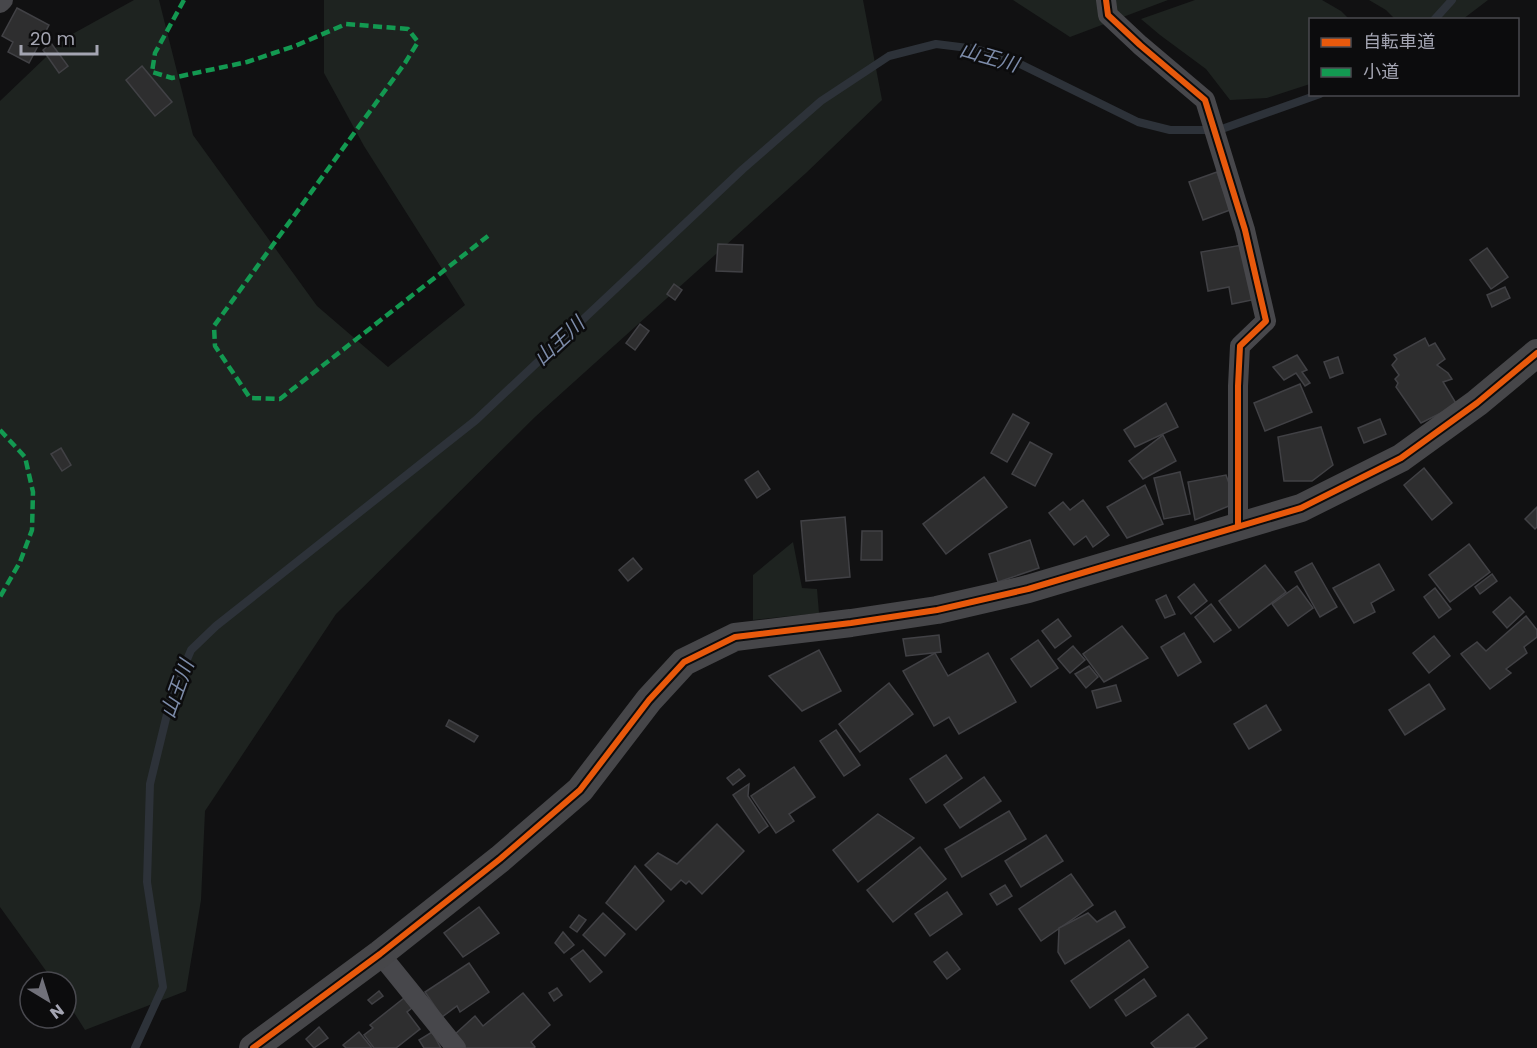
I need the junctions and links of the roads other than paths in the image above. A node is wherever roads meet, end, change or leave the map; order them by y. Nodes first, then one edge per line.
1 (1106, 0) edge
2 (1537, 353) edge
3 (1238, 526) junction
4 (380, 954) junction
5 (253, 1048) edge
6 (456, 1048) edge

1 - 3 street
2 - 3 street
3 - 4 street
4 - 5 street
4 - 6 street

